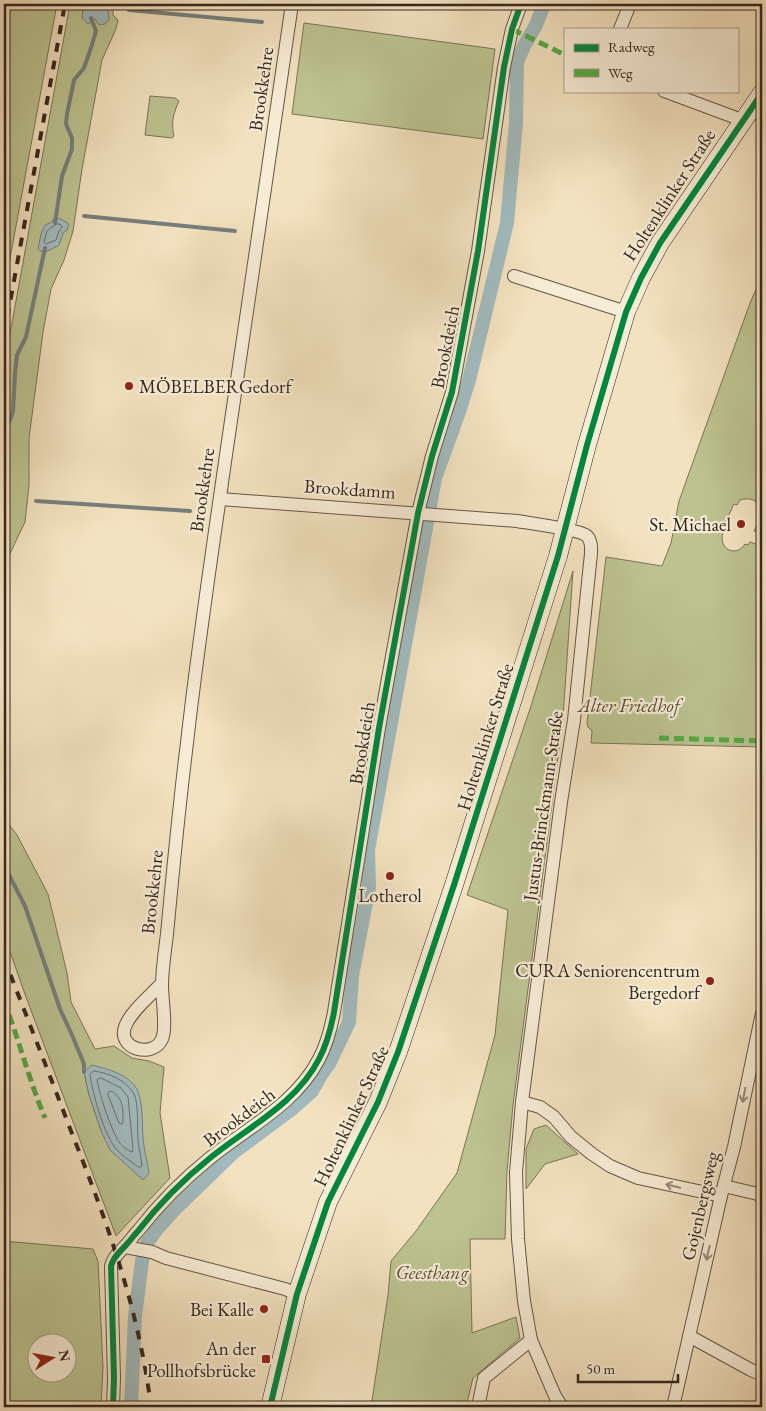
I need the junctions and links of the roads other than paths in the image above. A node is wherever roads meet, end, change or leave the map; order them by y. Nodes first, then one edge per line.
1 (292, 4) edge
2 (522, 4) edge
3 (630, 4) edge
4 (620, 28) edge
5 (667, 92) edge
6 (762, 92) edge
7 (742, 120) junction
8 (514, 276) dead end
9 (626, 312) junction
10 (220, 499) junction
11 (426, 513) junction
12 (566, 530) junction
13 (162, 983) junction
14 (762, 1013) edge
15 (522, 1102) junction
16 (723, 1191) junction
17 (762, 1195) edge
18 (125, 1246) junction
19 (297, 1294) junction
20 (689, 1336) junction
21 (531, 1340) junction
22 (762, 1375) edge
23 (113, 1407) edge
24 (270, 1407) edge
25 (478, 1407) edge
26 (562, 1407) edge
27 (673, 1407) edge

1 - 10 street, Brookkehre
2 - 11 street, Brookdeich
3 - 4 street
5 - 7 street
6 - 7 main road, Holtenklinker Straße
7 - 9 main road, Holtenklinker Straße
8 - 9 street
9 - 12 main road, Holtenklinker Straße
10 - 11 street, Brookdamm
10 - 13 street, Brookkehre
11 - 12 street, Brookdamm
11 - 18 street, Brookdeich
12 - 15 street, Justus-Brinckmann-Straße
12 - 19 main road, Holtenklinker Straße
13 - 13 street, Brookkehre
14 -> 16 street, Gojenbergsweg
16 -> 15 street
15 - 21 street, Justus-Brinckmann-Straße
16 - 17 street
16 -> 20 street, Gojenbergsweg
18 - 19 street
18 - 23 street, Brookdeich
19 - 24 main road, Holtenklinker Straße
20 - 22 street
20 - 27 street, Gojenbergsweg
21 - 25 street
21 - 26 street, Justus-Brinckmann-Straße

